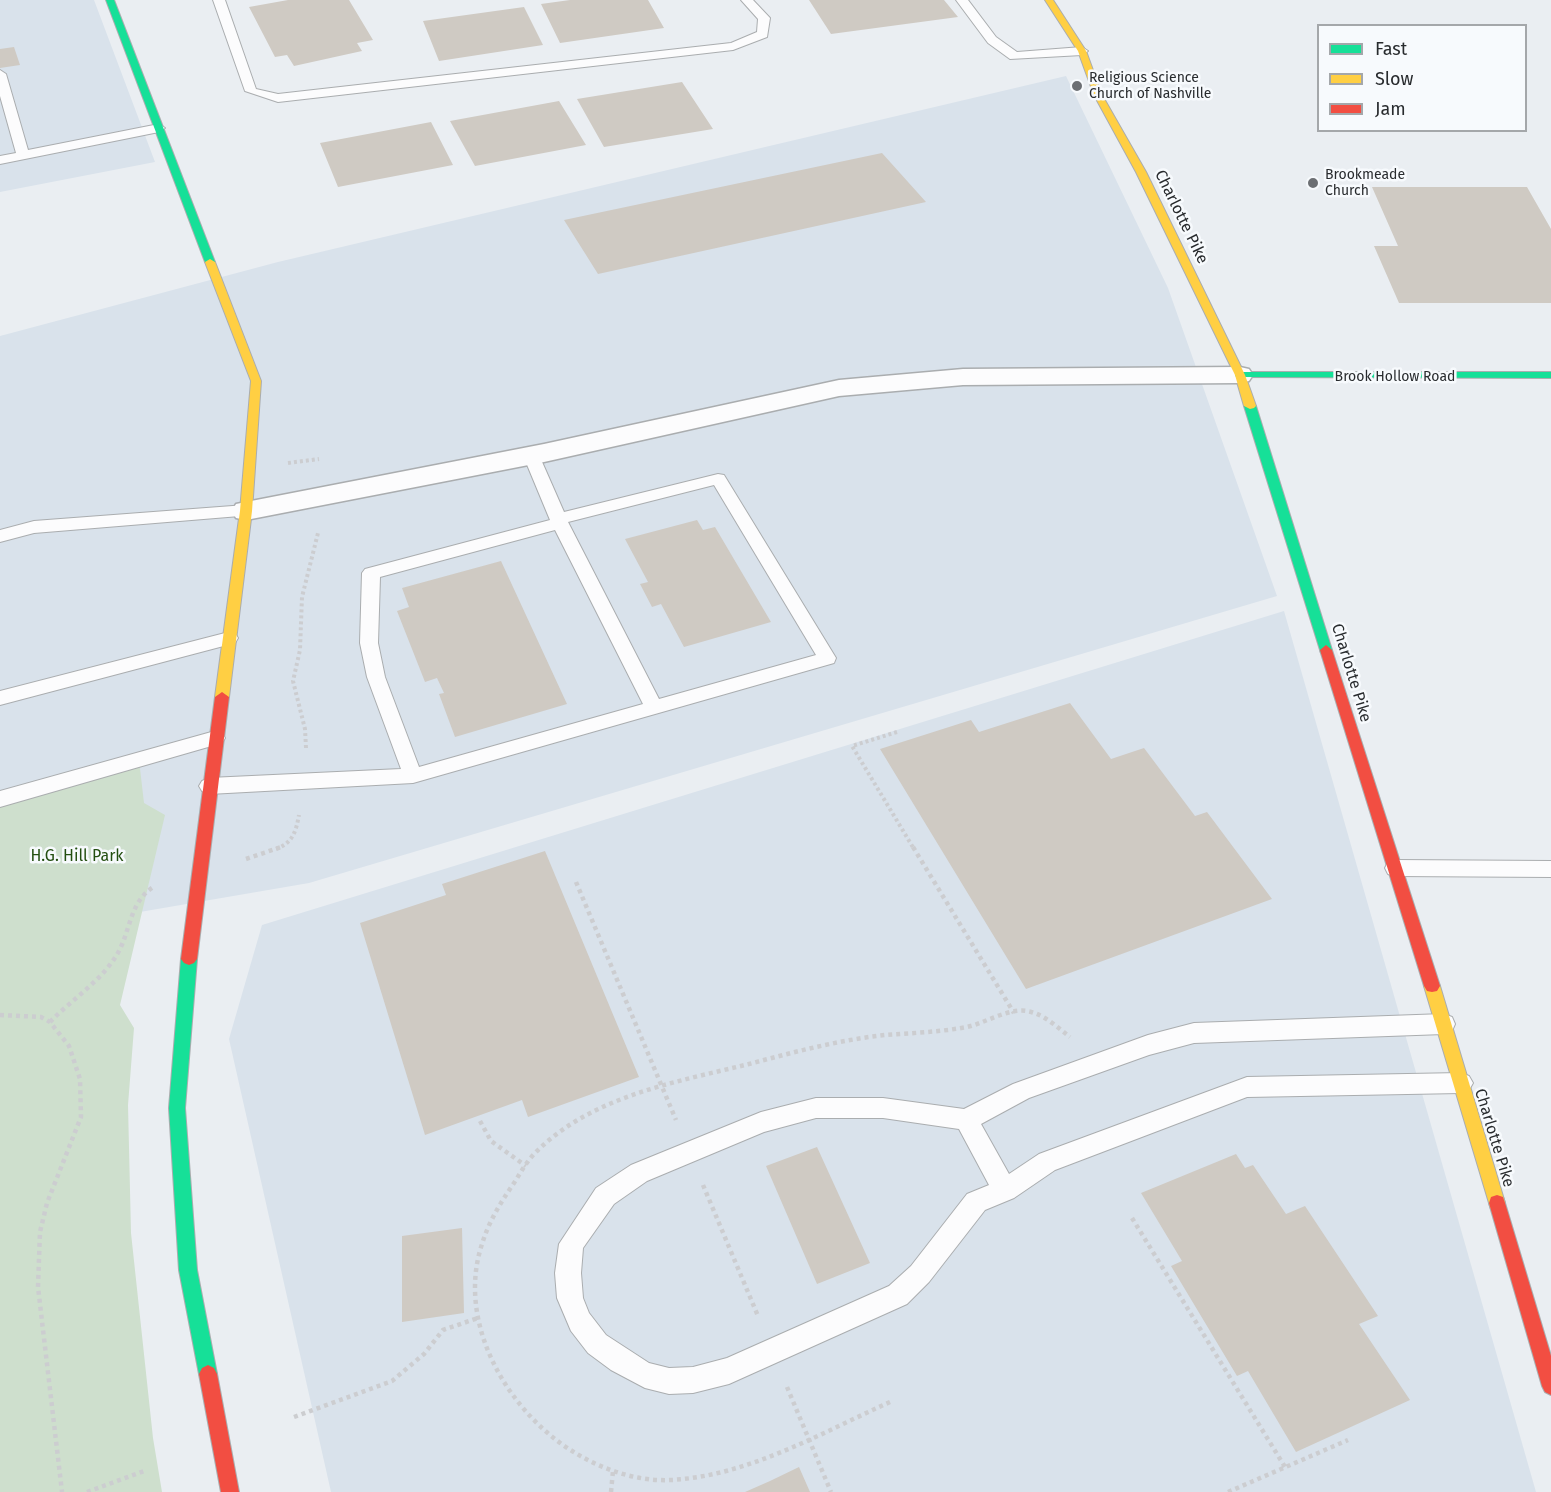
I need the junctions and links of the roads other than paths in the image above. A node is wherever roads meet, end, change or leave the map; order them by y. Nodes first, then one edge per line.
1 (110, 0) edge
2 (219, 0) edge
3 (747, 0) edge
4 (962, 0) edge
5 (1049, 0) edge
6 (1082, 51) junction
7 (0, 74) edge
8 (159, 128) junction
9 (23, 155) junction
10 (0, 160) edge
11 (1240, 375) junction
12 (1551, 375) edge
13 (531, 455) junction
14 (246, 510) junction
15 (560, 521) junction
16 (0, 536) edge
17 (229, 638) junction
18 (0, 698) edge
19 (656, 709) junction
20 (215, 738) junction
21 (413, 776) junction
22 (209, 786) junction
23 (0, 799) edge
24 (1395, 868) junction
25 (1551, 869) edge
26 (1444, 1024) junction
27 (1461, 1083) junction
28 (966, 1120) junction
29 (1005, 1190) junction
30 (1551, 1386) edge
31 (230, 1492) edge

1 - 8 street
2 - 3 lane
4 - 6 lane
5 - 6 street, Charlotte Pike
6 - 11 street, Charlotte Pike
7 - 9 lane
8 - 9 lane
8 - 14 street
9 - 10 lane
11 - 12 street, Brook Hollow Road
11 - 13 street
11 - 24 street, Charlotte Pike
13 - 14 street
13 - 15 lane
14 - 16 lane
14 - 17 street
15 - 19 lane
15 - 19 lane
15 - 21 lane
17 - 18 lane
17 - 20 street
19 - 21 lane
20 - 22 street
20 - 23 lane
21 - 22 lane
22 - 31 street
24 - 25 lane
24 - 26 street, Charlotte Pike
26 - 27 street, Charlotte Pike
26 - 28 lane
27 - 29 lane
27 - 30 street, Charlotte Pike
28 - 29 lane
28 - 29 lane

